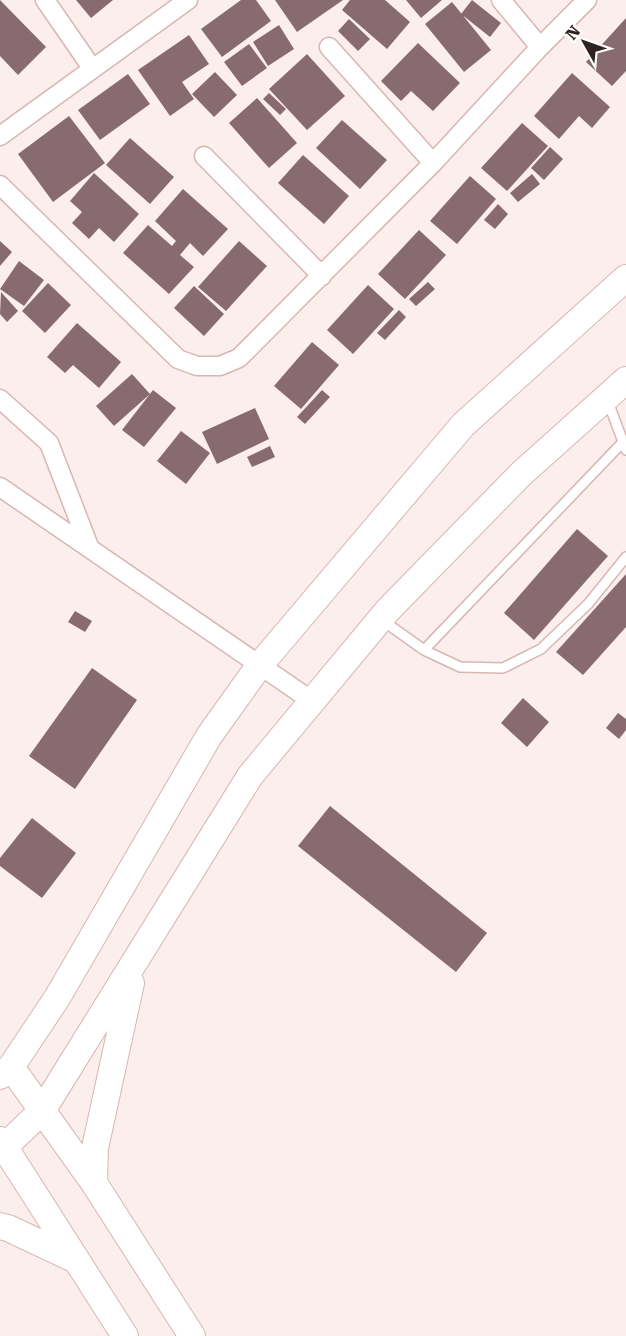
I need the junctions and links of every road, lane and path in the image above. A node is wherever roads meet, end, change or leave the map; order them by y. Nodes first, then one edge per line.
1 (45, 0) edge
2 (188, 0) edge
3 (501, 0) edge
4 (587, 0) edge
5 (540, 46) junction
6 (329, 47) dead end
7 (92, 68) junction
8 (0, 136) edge
9 (204, 156) dead end
10 (433, 163) junction
11 (0, 185) edge
12 (322, 276) junction
13 (626, 278) edge
14 (626, 380) edge
15 (606, 397) junction
16 (0, 399) edge
17 (624, 446) edge
18 (0, 487) edge
19 (90, 549) junction
20 (626, 557) edge
21 (381, 618) junction
22 (424, 650) junction
23 (259, 666) junction
24 (312, 701) junction
25 (135, 964) junction
26 (5, 1072) edge
27 (42, 1112) junction
28 (2, 1146) edge
29 (94, 1183) junction
30 (0, 1226) edge
31 (77, 1260) junction
32 (125, 1336) edge
33 (192, 1336) edge

1 - 7 street
2 - 7 street
3 - 5 street
4 - 5 street
5 - 10 street
6 - 10 street
7 - 8 street
9 - 12 street
10 - 12 street
11 - 12 street
13 - 23 street
14 - 15 street
15 - 17 lane
15 - 21 street
16 - 19 street
17 - 22 lane
18 - 19 street
19 - 23 street
20 - 22 lane
21 - 22 lane
21 - 24 street
23 - 24 street
23 - 26 street
24 - 25 street
25 - 27 street
25 - 29 street
26 - 27 street
27 - 28 street
27 - 29 street
28 - 31 street
29 - 33 street
30 - 31 street
31 - 32 street

